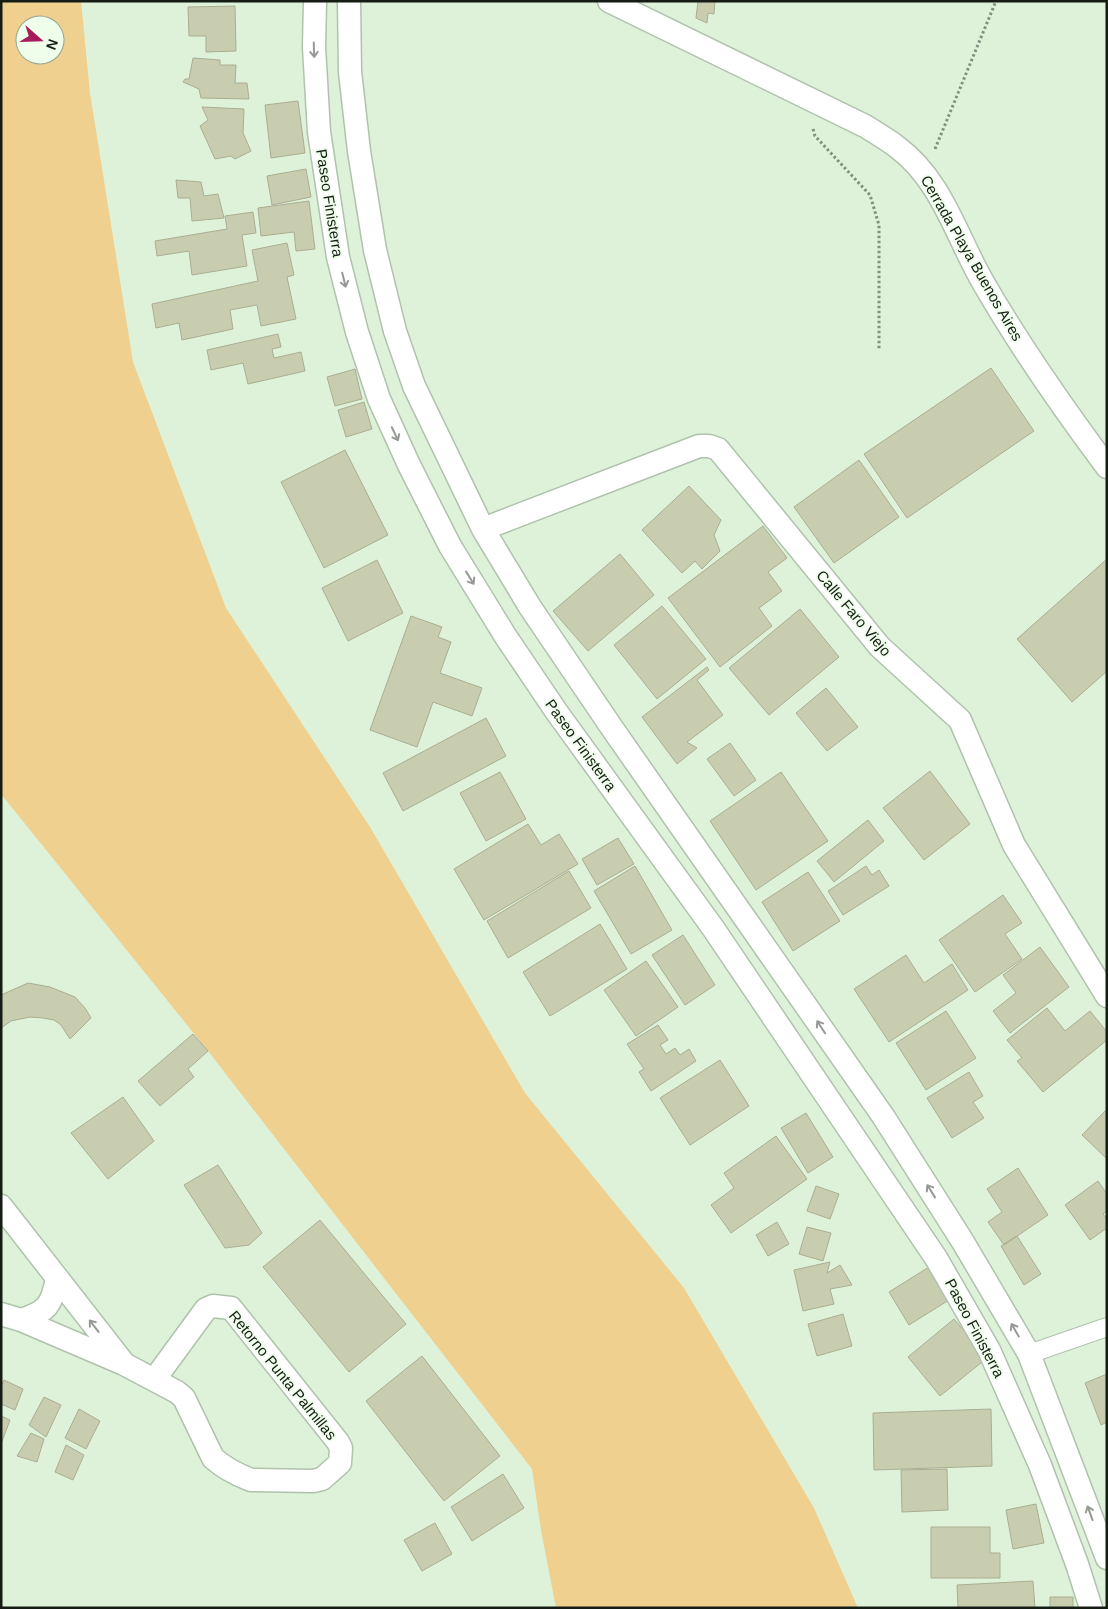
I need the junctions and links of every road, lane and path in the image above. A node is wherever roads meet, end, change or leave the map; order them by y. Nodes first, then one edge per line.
1 (315, 1) edge
2 (349, 1) edge
3 (609, 1) edge
4 (996, 1) edge
5 (804, 97) junction
6 (924, 176) junction
7 (879, 350) dead end
8 (414, 386) junction
9 (379, 400) junction
10 (1107, 467) edge
11 (482, 529) junction
12 (1107, 996) edge
13 (838, 1054) junction
14 (812, 1073) junction
15 (1, 1206) edge
16 (57, 1278) junction
17 (11, 1317) edge
18 (1107, 1327) edge
19 (1029, 1354) junction
20 (124, 1364) junction
21 (154, 1380) junction
22 (1107, 1558) edge
23 (1091, 1608) edge

1 -> 9 street, Paseo Finisterra
2 - 8 street, Paseo Finisterra
3 - 5 street, Cerrada Playa Buenos Aires
4 - 6 path
5 - 6 street, Cerrada Playa Buenos Aires
5 - 7 path
6 - 10 street, Cerrada Playa Buenos Aires
8 - 9 street
8 - 11 street, Paseo Finisterra
9 -> 14 street, Paseo Finisterra
11 - 12 street, Calle Faro Viejo
13 -> 11 street, Paseo Finisterra
13 - 14 street
19 -> 13 street, Paseo Finisterra
14 - 23 street, Paseo Finisterra
15 - 16 street, Retorno Punta Palmillas
16 - 17 street
20 -> 16 street, Retorno Punta Palmillas
17 - 20 street, Retorno Punta Palmillas
18 - 19 street
22 -> 19 street, Paseo Finisterra
20 - 21 street, Retorno Punta Palmillas
21 - 21 street, Retorno Punta Palmillas

